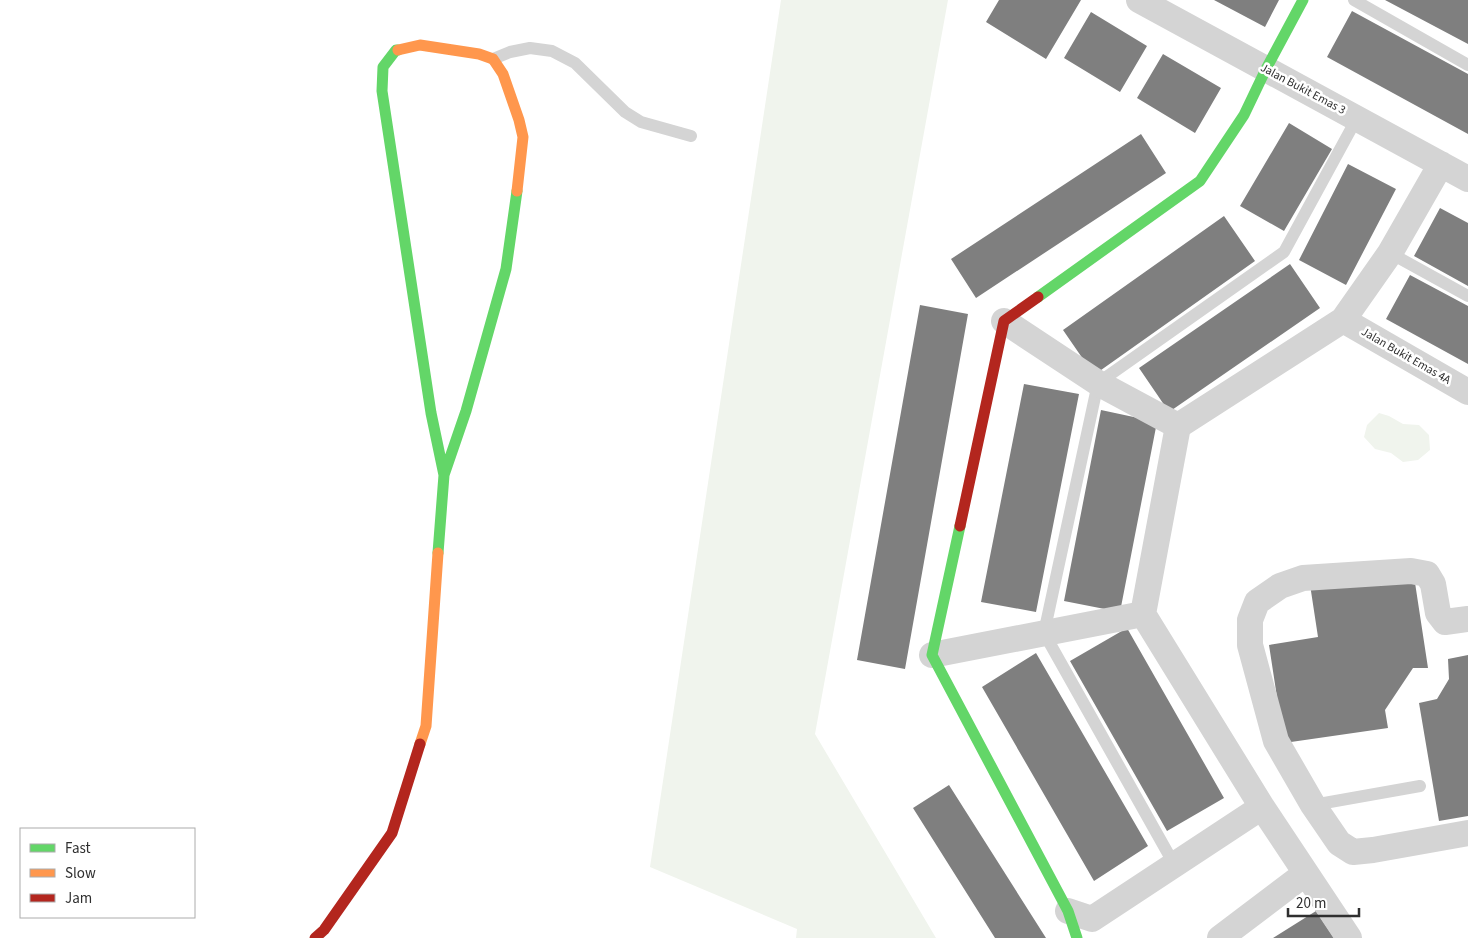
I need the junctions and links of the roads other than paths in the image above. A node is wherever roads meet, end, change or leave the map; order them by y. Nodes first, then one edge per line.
1 (1139, 0) edge
2 (1304, 0) edge
3 (1354, 0) edge
4 (493, 60) junction
5 (1468, 65) edge
6 (1266, 69) junction
7 (1357, 118) junction
8 (691, 136) dead end
9 (1441, 164) junction
10 (1468, 178) edge
11 (1390, 253) junction
12 (1468, 296) edge
13 (1343, 320) junction
14 (1004, 321) junction
15 (1098, 383) junction
16 (1468, 392) edge
17 (1178, 426) junction
18 (444, 475) junction
19 (1143, 614) junction
20 (1468, 619) edge
21 (1044, 633) junction
22 (932, 655) junction
23 (1420, 786) dead end
24 (1313, 804) junction
25 (1262, 806) junction
26 (1468, 833) edge
27 (1174, 864) junction
28 (1306, 873) junction
29 (1085, 926) edge
30 (315, 938) edge
31 (1220, 938) edge
32 (1349, 938) edge

1 - 6 street, Jalan Bukit Emas 3
2 - 6 street
3 - 5 lane
4 - 8 lane
4 - 18 street
4 - 18 street
6 - 7 street, Jalan Bukit Emas 3
6 - 14 street
7 - 9 street, Jalan Bukit Emas 3
7 - 15 lane
9 - 10 street, Jalan Bukit Emas 3
9 - 11 street
11 - 12 lane
11 - 13 street
13 - 16 street, Jalan Bukit Emas 4A
13 - 17 street
14 - 15 street
14 - 22 street
15 - 17 street
15 - 21 lane
17 - 19 street
18 - 30 street
19 - 21 street
19 - 25 street
20 - 24 street
21 - 22 street
21 - 27 lane
22 - 29 street
23 - 24 lane
24 - 26 street
25 - 27 street
25 - 28 street
27 - 29 street
28 - 31 street
28 - 32 street

